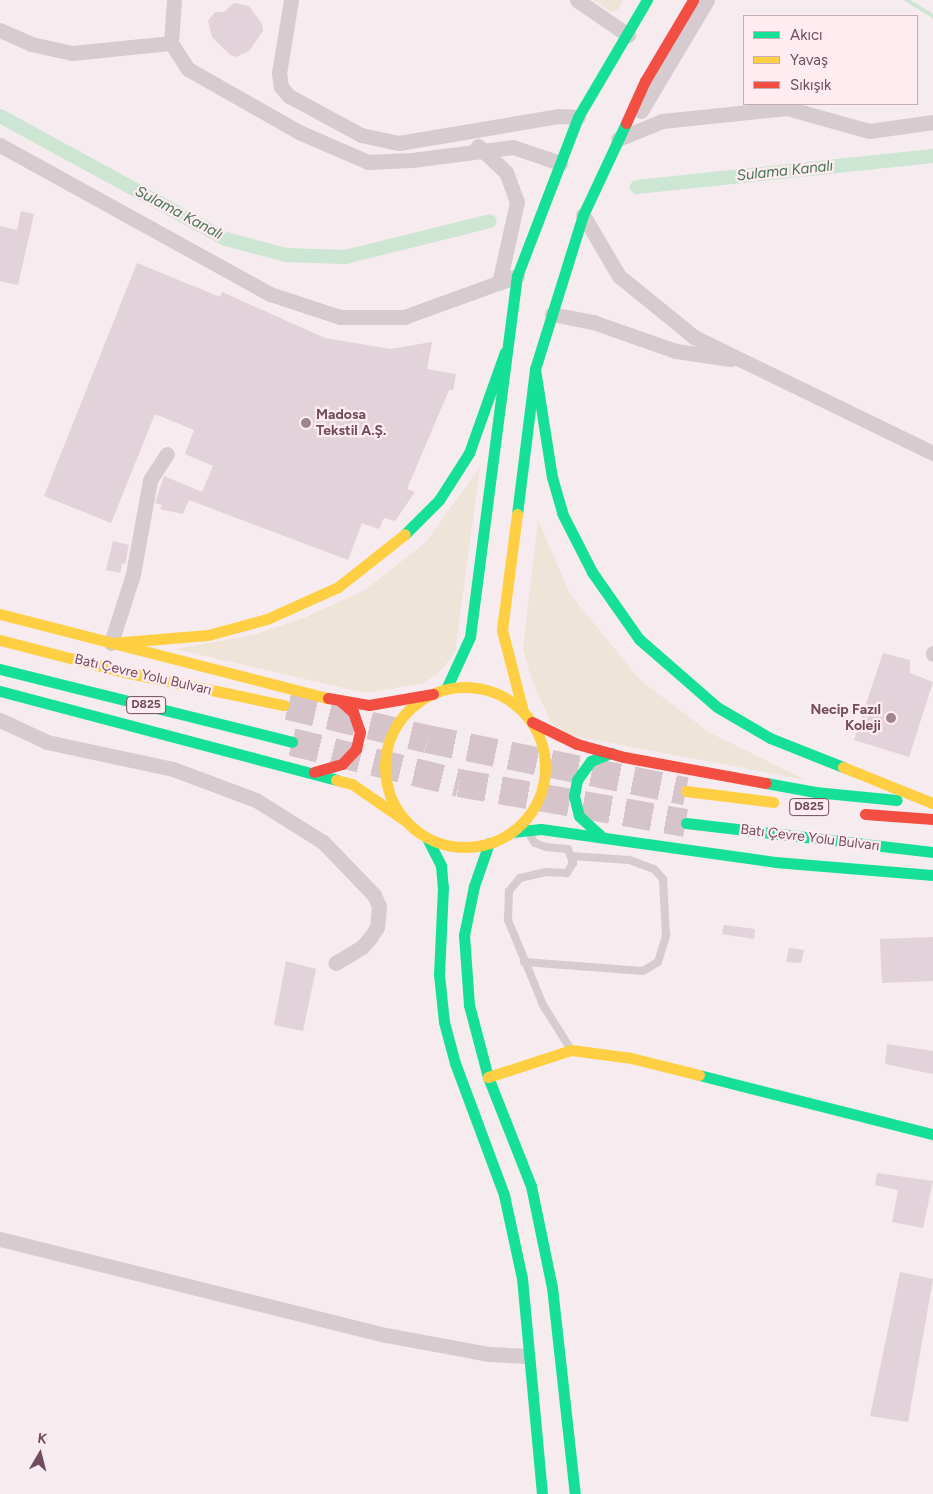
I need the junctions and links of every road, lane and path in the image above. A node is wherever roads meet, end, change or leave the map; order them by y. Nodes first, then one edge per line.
1 (174, 0) edge
2 (291, 0) edge
3 (577, 0) edge
4 (648, 0) edge
5 (692, 0) edge
6 (707, 0) edge
7 (0, 30) edge
8 (628, 34) junction
9 (171, 43) junction
10 (578, 117) junction
11 (933, 122) edge
12 (460, 134) junction
13 (624, 137) junction
14 (0, 146) edge
15 (484, 151) junction
16 (560, 163) junction
17 (583, 215) junction
18 (517, 276) junction
19 (499, 283) junction
20 (552, 314) junction
21 (505, 352) junction
22 (744, 361) junction
23 (535, 369) junction
24 (167, 454) dead end
25 (933, 454) edge
26 (0, 614) edge
27 (0, 640) edge
28 (111, 644) junction
29 (0, 669) edge
30 (446, 689) junction
31 (0, 691) edge
32 (433, 694) junction
33 (339, 700) junction
34 (288, 706) tunnel mouth
35 (523, 711) junction
36 (0, 720) edge
37 (532, 722) junction
38 (292, 742) tunnel mouth
39 (611, 753) junction
40 (314, 772) junction
41 (686, 791) tunnel mouth
42 (783, 803) dead end
43 (932, 803) edge
44 (851, 812) dead end
45 (933, 819) edge
46 (407, 822) junction
47 (686, 823) tunnel mouth
48 (527, 830) junction
49 (512, 832) junction
50 (600, 835) junction
51 (427, 838) junction
52 (489, 844) junction
53 (933, 852) edge
54 (572, 856) junction
55 (933, 875) edge
56 (524, 962) junction
57 (335, 963) dead end
58 (571, 1050) junction
59 (488, 1077) junction
60 (933, 1134) edge
61 (0, 1239) edge
62 (527, 1356) junction
63 (542, 1494) edge
64 (575, 1494) edge

1 - 9 street
2 - 12 street
3 - 8 street
4 - 8 main road
5 - 13 main road
6 - 13 street
7 - 9 street
8 - 10 main road
9 - 15 street
10 - 12 street
10 - 16 main road
11 - 13 street
12 - 15 street
13 - 17 main road
14 - 19 street
15 - 16 street
15 - 19 street
16 - 18 main road
17 - 20 main road
17 - 22 street
18 - 19 street
18 - 21 main road
20 - 22 street
20 - 23 main road
21 - 28 main road
21 - 30 main road
22 - 25 street
23 - 35 main road
23 - 43 main road
24 - 28 street
26 - 28 main road
27 - 34 main road, Batı Çevre Yolu Bulvarı / D825
28 - 33 main road
29 - 38 main road, Batı Çevre Yolu Bulvarı / D825
30 - 32 main road
30 - 35 main road
31 - 40 main road
32 - 33 main road
32 - 46 main road
33 - 40 main road
35 - 37 main road
36 - 57 street
37 - 39 main road
37 - 49 main road
39 - 43 main road
39 - 50 main road
40 - 46 main road
41 - 42 main road, D825
44 - 45 main road
46 - 51 main road
47 - 53 main road, Batı Çevre Yolu Bulvarı / D825
48 - 49 main road
48 - 50 main road
48 - 54 lane
49 - 52 main road
50 - 55 main road
51 - 52 main road
51 - 62 main road
52 - 59 main road
54 - 56 lane
54 - 56 lane
56 - 58 lane
58 - 59 main road
58 - 60 main road
59 - 64 main road
61 - 62 street
62 - 63 main road

